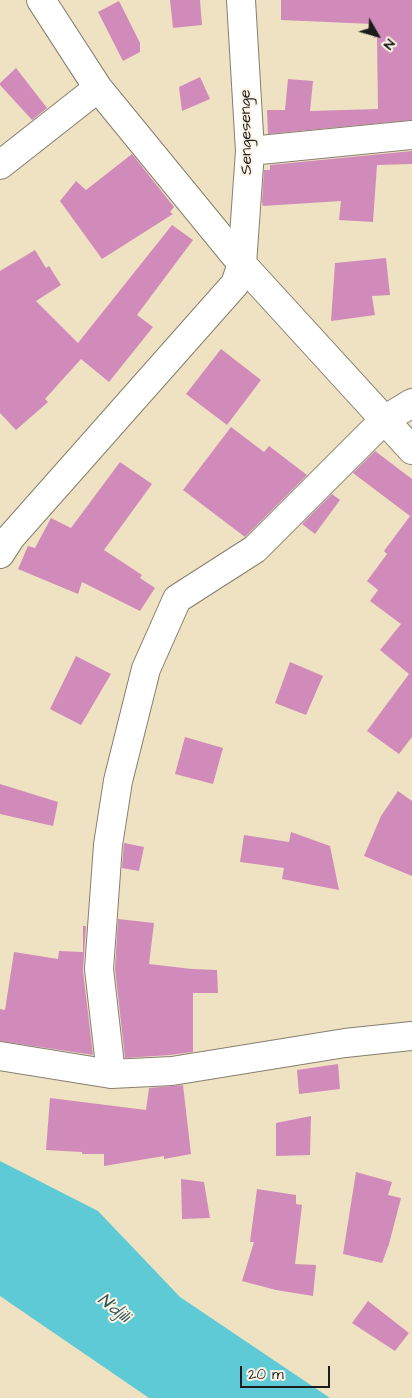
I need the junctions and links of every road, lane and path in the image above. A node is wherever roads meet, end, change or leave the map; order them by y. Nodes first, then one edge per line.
1 (41, 0) edge
2 (241, 0) edge
3 (98, 88) junction
4 (412, 135) edge
5 (250, 151) junction
6 (0, 165) edge
7 (242, 264) junction
8 (412, 403) edge
9 (384, 420) junction
10 (412, 450) edge
11 (0, 554) edge
12 (412, 1036) edge
13 (0, 1056) edge
14 (111, 1074) junction

1 - 3 street
2 - 5 street, Sengesenge
3 - 6 street
3 - 7 street
4 - 5 street
5 - 7 street, Sengesenge
7 - 9 street
7 - 11 street, Sengesenge
8 - 9 street
9 - 10 street
9 - 14 street
12 - 14 street
13 - 14 street

